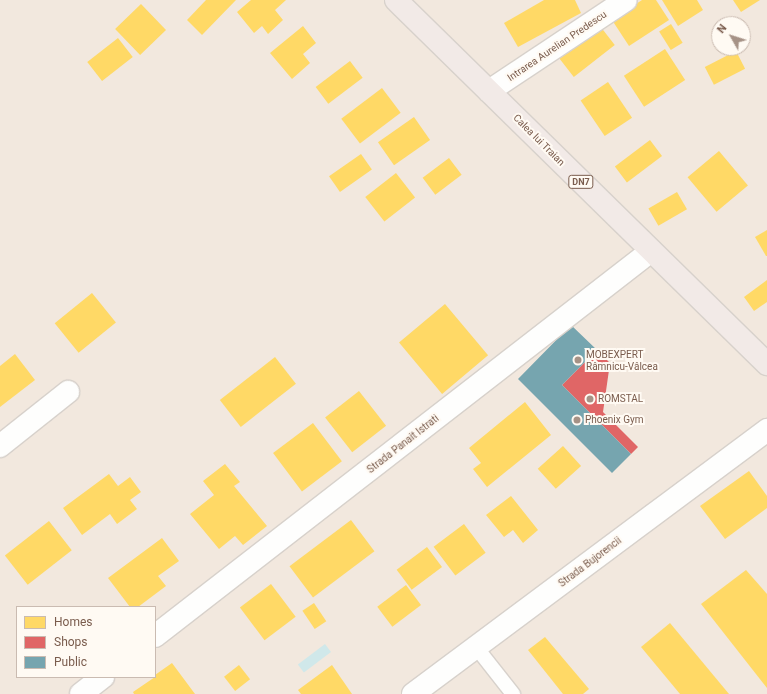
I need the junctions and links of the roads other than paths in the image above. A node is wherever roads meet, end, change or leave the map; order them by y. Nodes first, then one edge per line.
1 (396, 0) edge
2 (626, 0) edge
3 (489, 91) junction
4 (651, 251) junction
5 (767, 364) edge
6 (68, 392) dead end
7 (767, 430) edge
8 (0, 446) edge
9 (156, 635) edge
10 (476, 647) junction
11 (102, 678) edge
12 (81, 694) edge
13 (413, 694) edge
14 (513, 694) edge

1 - 3 highway, Calea lui Traian / DN7
2 - 3 street, Intrarea Aurelian Predescu
3 - 4 highway, Calea lui Traian / DN7
4 - 5 highway, Calea lui Traian / DN7
4 - 9 street, Strada Panait Istrati
6 - 8 street
7 - 10 street, Strada Bujorencii
10 - 13 street, Strada Bujorencii
10 - 14 lane
11 - 12 street

